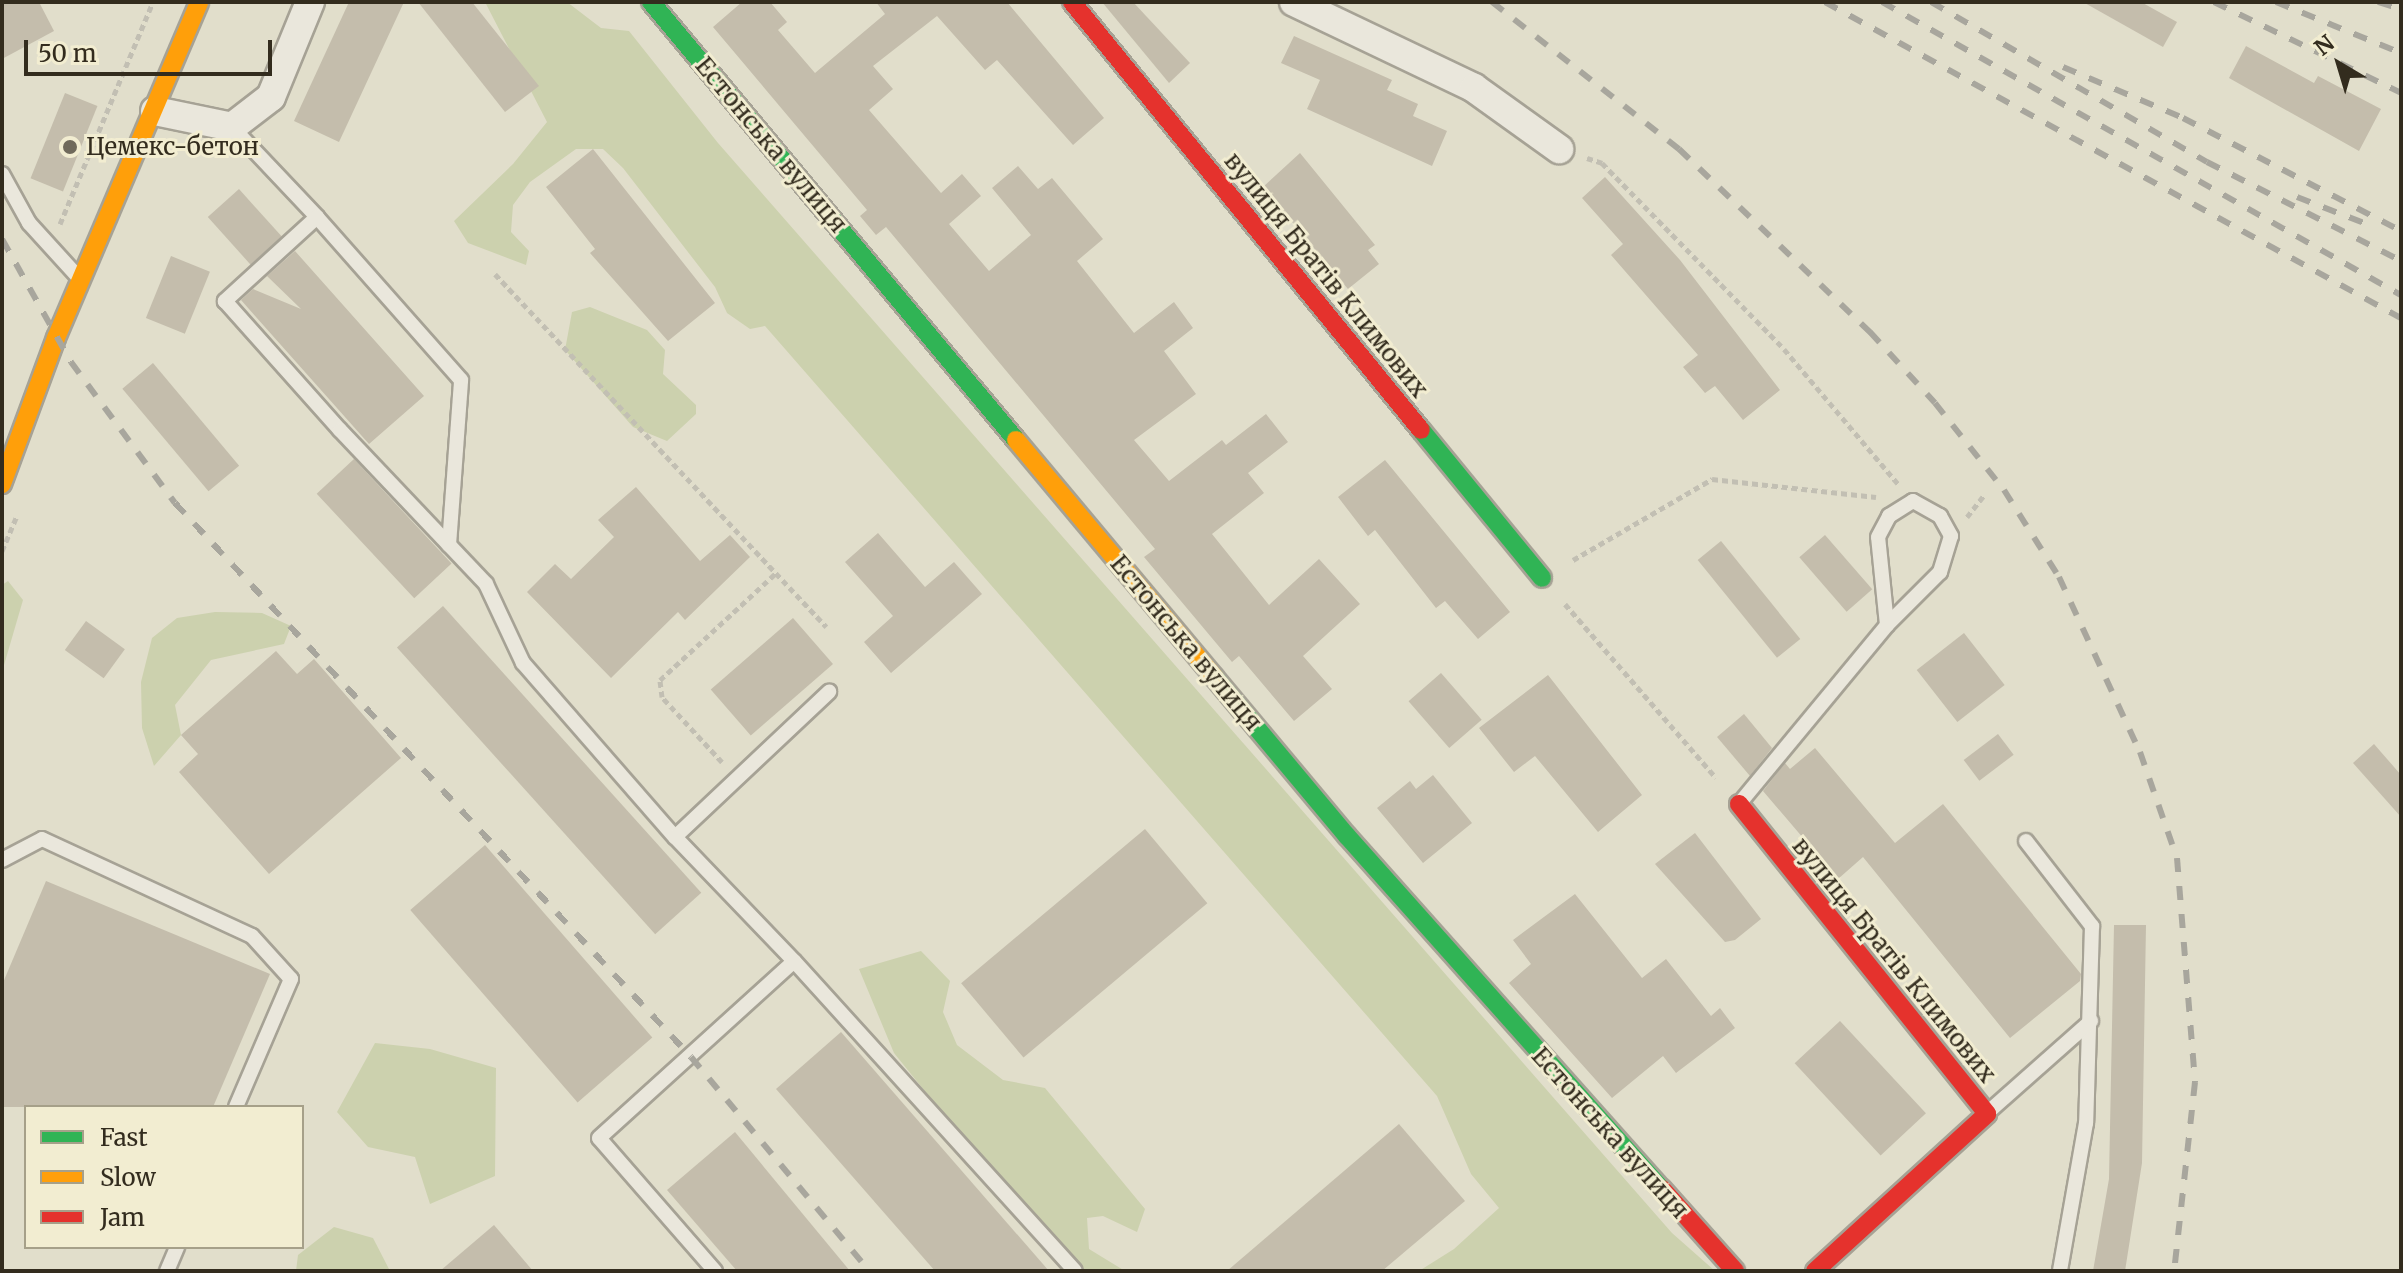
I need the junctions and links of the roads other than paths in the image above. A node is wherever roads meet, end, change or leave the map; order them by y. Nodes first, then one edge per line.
1 (199, 2) edge
2 (310, 2) edge
3 (651, 2) edge
4 (1072, 2) edge
5 (1294, 2) edge
6 (155, 111) junction
7 (232, 127) junction
8 (1559, 149) road end
9 (2, 174) edge
10 (317, 217) junction
11 (82, 281) junction
12 (2, 484) edge
13 (449, 545) junction
14 (1542, 578) road end
15 (1887, 625) junction
16 (829, 692) dead end
17 (1739, 804) joint
18 (675, 837) junction
19 (2026, 841) dead end
20 (2, 860) edge
21 (794, 961) junction
22 (2091, 1021) junction
23 (237, 1105) edge
24 (1987, 1114) junction
25 (176, 1249) edge
26 (167, 1271) edge
27 (715, 1271) edge
28 (1075, 1271) edge
29 (1735, 1271) edge
30 (1815, 1271) edge
31 (2060, 1271) edge

1 - 6 street
2 - 7 street
3 - 29 street, Естонська вулиця
4 - 14 street, вулиця Братів Климових
5 - 8 street
6 - 7 street
6 - 11 street
7 - 10 lane
9 - 11 lane
10 - 13 lane
10 - 13 lane
11 - 12 street
13 - 18 lane
15 - 15 lane
15 - 17 lane
16 - 18 lane
17 - 24 street, вулиця Братів Климових
18 - 21 lane
19 - 22 lane
20 - 23 lane
21 - 27 lane
21 - 28 lane
22 - 24 lane
22 - 31 lane
24 - 30 street, вулиця Братів Климових
25 - 26 lane

